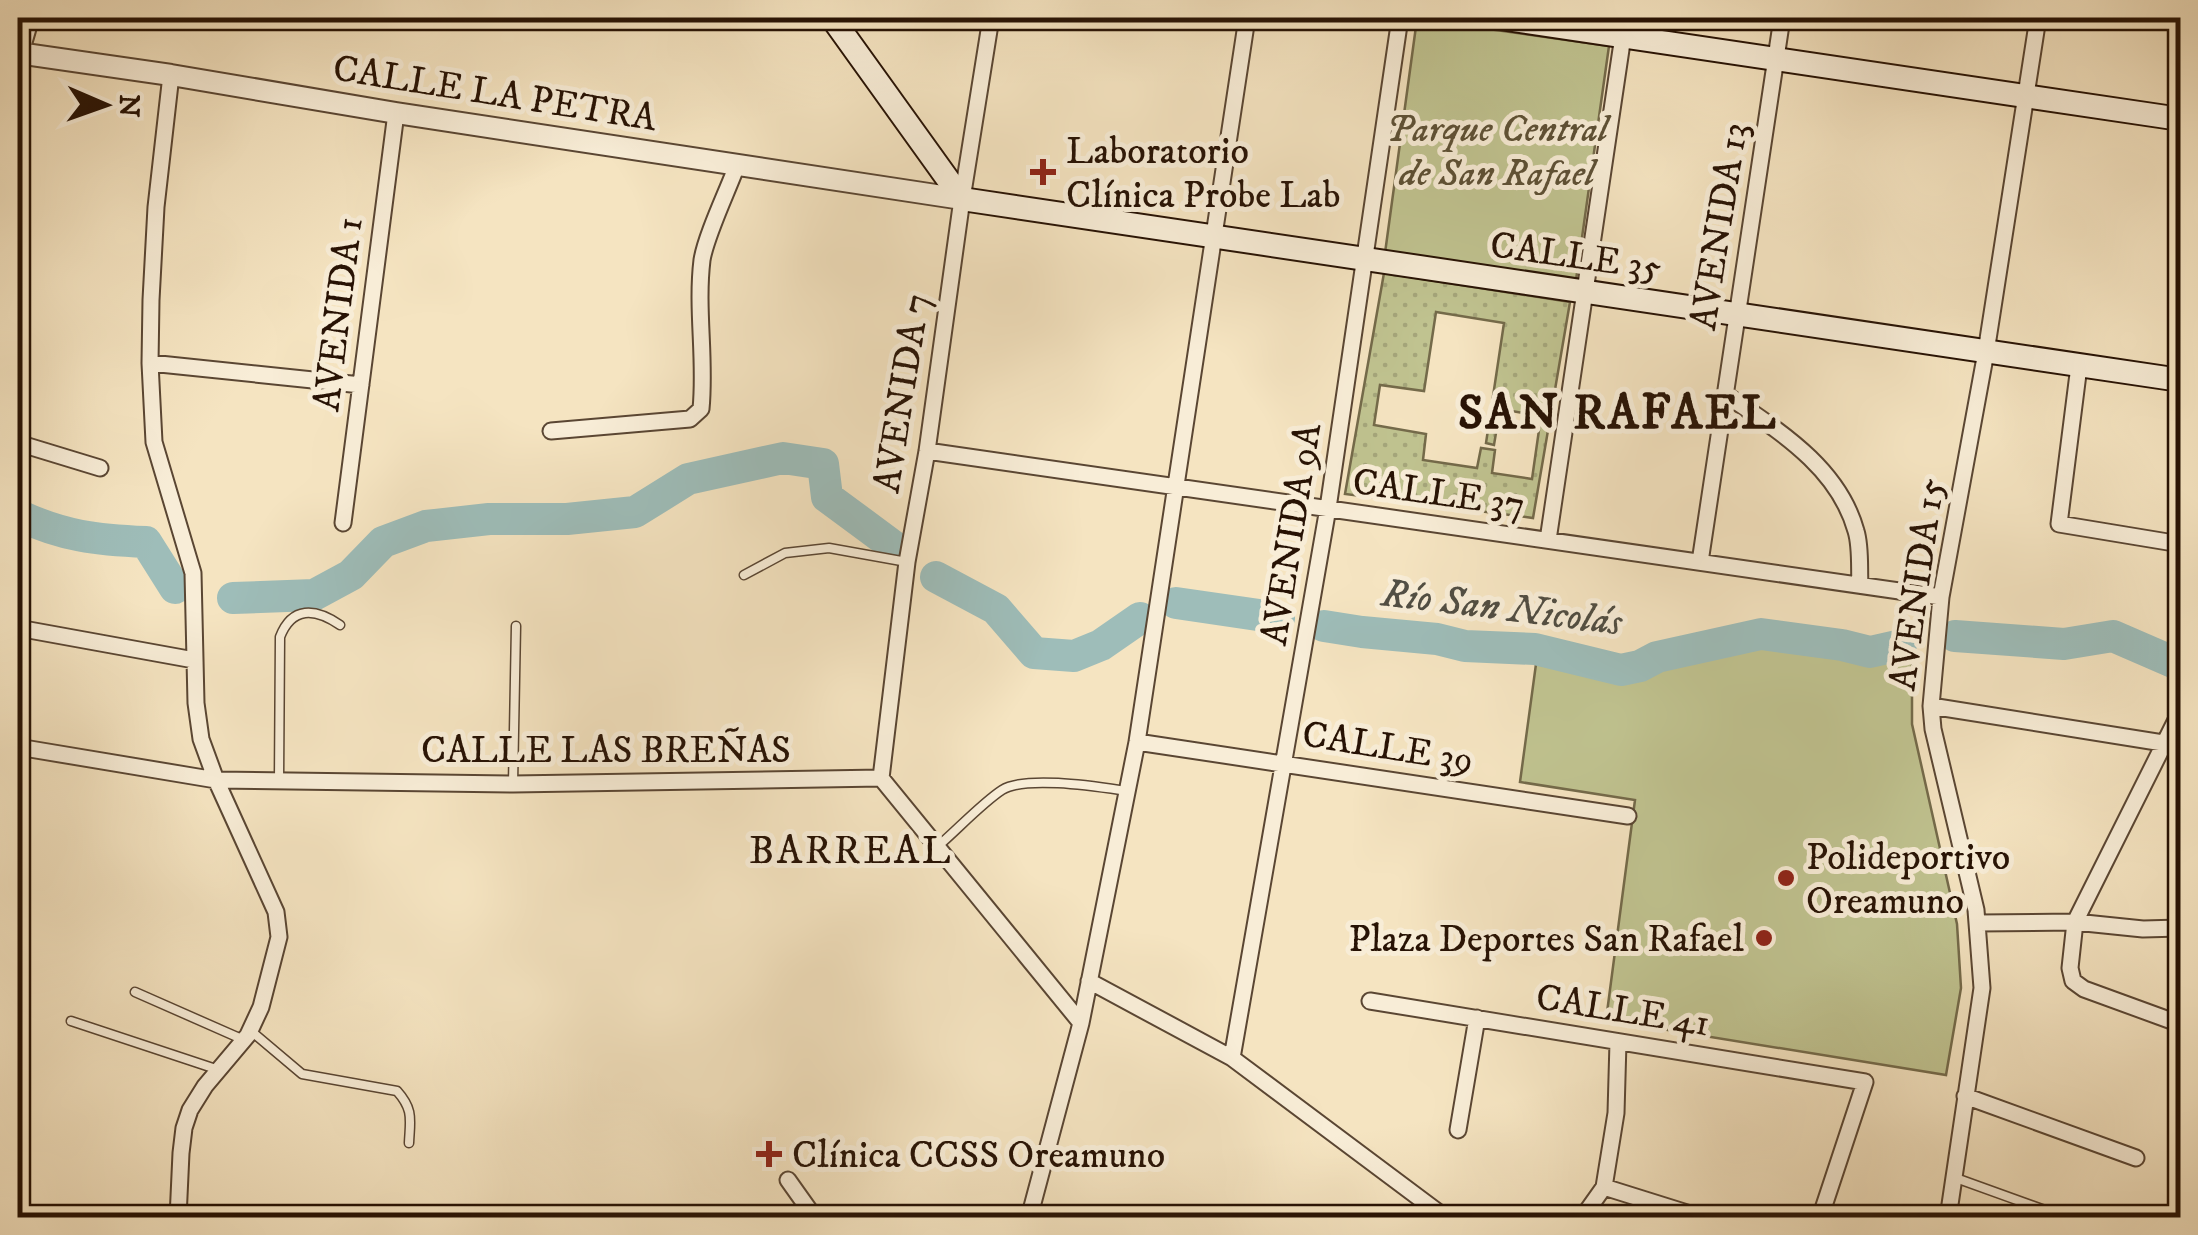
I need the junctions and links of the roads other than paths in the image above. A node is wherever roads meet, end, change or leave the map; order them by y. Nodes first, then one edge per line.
1 (31, 18) edge
2 (832, 18) edge
3 (991, 18) edge
4 (1246, 18) edge
5 (1400, 18) edge
6 (1510, 18) edge
7 (1782, 18) edge
8 (2038, 18) edge
9 (1623, 36) junction
10 (18, 57) edge
11 (1776, 58) junction
12 (171, 75) junction
13 (2025, 95) junction
14 (396, 113) junction
15 (2180, 118) edge
16 (737, 165) junction
17 (962, 199) junction
18 (1212, 238) junction
19 (1366, 261) junction
20 (1585, 292) junction
21 (1737, 313) junction
22 (1986, 352) junction
23 (150, 363) junction
24 (2080, 366) junction
25 (2180, 380) edge
26 (361, 385) junction
27 (1726, 394) junction
28 (550, 431) dead end
29 (18, 444) edge
30 (926, 450) junction
31 (100, 468) dead end
32 (1174, 486) junction
33 (1328, 508) junction
34 (343, 523) dead end
35 (1548, 540) junction
36 (2180, 544) edge
37 (907, 562) junction
38 (1700, 562) junction
39 (744, 575) dead end
40 (1860, 585) junction
41 (1941, 597) junction
42 (340, 624) dead end
43 (516, 626) dead end
44 (18, 628) edge
45 (194, 660) junction
46 (1931, 706) junction
47 (2180, 712) edge
48 (1137, 742) junction
49 (2163, 742) junction
50 (18, 746) edge
51 (1284, 764) junction
52 (880, 778) junction
53 (216, 780) junction
54 (279, 780) junction
55 (513, 784) junction
56 (1127, 791) junction
57 (1628, 816) dead end
58 (937, 847) junction
59 (2075, 922) junction
60 (1978, 923) junction
61 (2180, 928) edge
62 (1089, 981) junction
63 (136, 992) dead end
64 (1370, 1001) dead end
65 (1477, 1018) junction
66 (70, 1021) dead end
67 (1081, 1023) junction
68 (2180, 1024) edge
69 (247, 1035) junction
70 (1618, 1042) junction
71 (1232, 1058) junction
72 (218, 1070) junction
73 (1965, 1096) junction
74 (1458, 1130) dead end
75 (409, 1143) dead end
76 (2136, 1158) dead end
77 (1954, 1177) junction
78 (788, 1180) dead end
79 (1604, 1187) junction
80 (178, 1218) edge
81 (816, 1218) edge
82 (1029, 1218) edge
83 (1446, 1218) edge
84 (1582, 1218) edge
85 (1704, 1218) edge
86 (1820, 1218) edge
87 (1948, 1218) edge
88 (2067, 1218) edge

1 - 10 street
2 - 17 main road
3 - 17 street, AVENIDA 7
4 - 18 street
5 - 19 street, AVENIDA 9A
6 - 9 main road
7 - 11 street, AVENIDA 13
8 - 13 street, AVENIDA 15
9 - 11 main road
9 - 20 street
10 - 12 street, CALLE LA PETRA
11 - 13 main road
11 - 21 street, AVENIDA 13
12 - 14 street, CALLE LA PETRA
12 - 23 street
13 - 15 main road
13 - 22 street, AVENIDA 15
14 - 16 street, CALLE LA PETRA
14 - 26 street, AVENIDA 1
16 - 17 street, CALLE LA PETRA
16 - 28 street
17 - 18 main road, CALLE 35
17 - 30 street, AVENIDA 7
18 - 19 main road, CALLE 35
18 - 32 street
19 - 20 main road, CALLE 35
19 - 33 street, AVENIDA 9A
20 - 21 main road, CALLE 35
20 - 35 street
21 - 22 main road, CALLE 35
21 - 27 street, AVENIDA 13
22 - 24 main road, CALLE 35
22 - 41 street, AVENIDA 15
23 - 26 street
23 - 45 street
24 - 25 main road, CALLE 35
24 - 36 street
26 - 34 street, AVENIDA 1
27 - 38 street, AVENIDA 13
27 - 40 street
29 - 31 street
30 - 32 street, CALLE 37
30 - 37 street, AVENIDA 7
32 - 33 street, CALLE 37
32 - 48 street
33 - 35 street, CALLE 37
33 - 51 street, AVENIDA 9A
35 - 38 street, CALLE 37
37 - 39 lane
37 - 52 street, AVENIDA 7
38 - 40 street, CALLE 37
40 - 41 street, CALLE 37
41 - 46 street, AVENIDA 15
42 - 54 lane
43 - 55 lane
44 - 45 street
45 - 53 street
46 - 49 street
46 - 60 street, AVENIDA 15
47 - 49 street
48 - 51 street, CALLE 39
48 - 56 street
49 - 59 street
50 - 53 street, CALLE LAS BREÑAS
51 - 57 street, CALLE 39
51 - 71 street, AVENIDA 9A
52 - 55 street, CALLE LAS BREÑAS
52 - 58 street
53 - 54 street, CALLE LAS BREÑAS
53 - 69 street
54 - 55 street, CALLE LAS BREÑAS
56 - 58 lane
56 - 62 street
58 - 67 street
59 - 60 street
59 - 61 street
59 - 68 street
60 - 73 street, AVENIDA 15
62 - 67 street
62 - 71 street
63 - 69 lane
64 - 65 street, CALLE 41
65 - 70 street, CALLE 41
65 - 74 street
66 - 72 lane
67 - 82 street
69 - 72 street
69 - 75 lane
70 - 79 street
70 - 86 street, CALLE 41
71 - 83 street
72 - 80 street
73 - 76 street
73 - 77 street, AVENIDA 15
77 - 87 street, AVENIDA 15
77 - 88 lane
78 - 81 street
79 - 84 street
79 - 85 street

